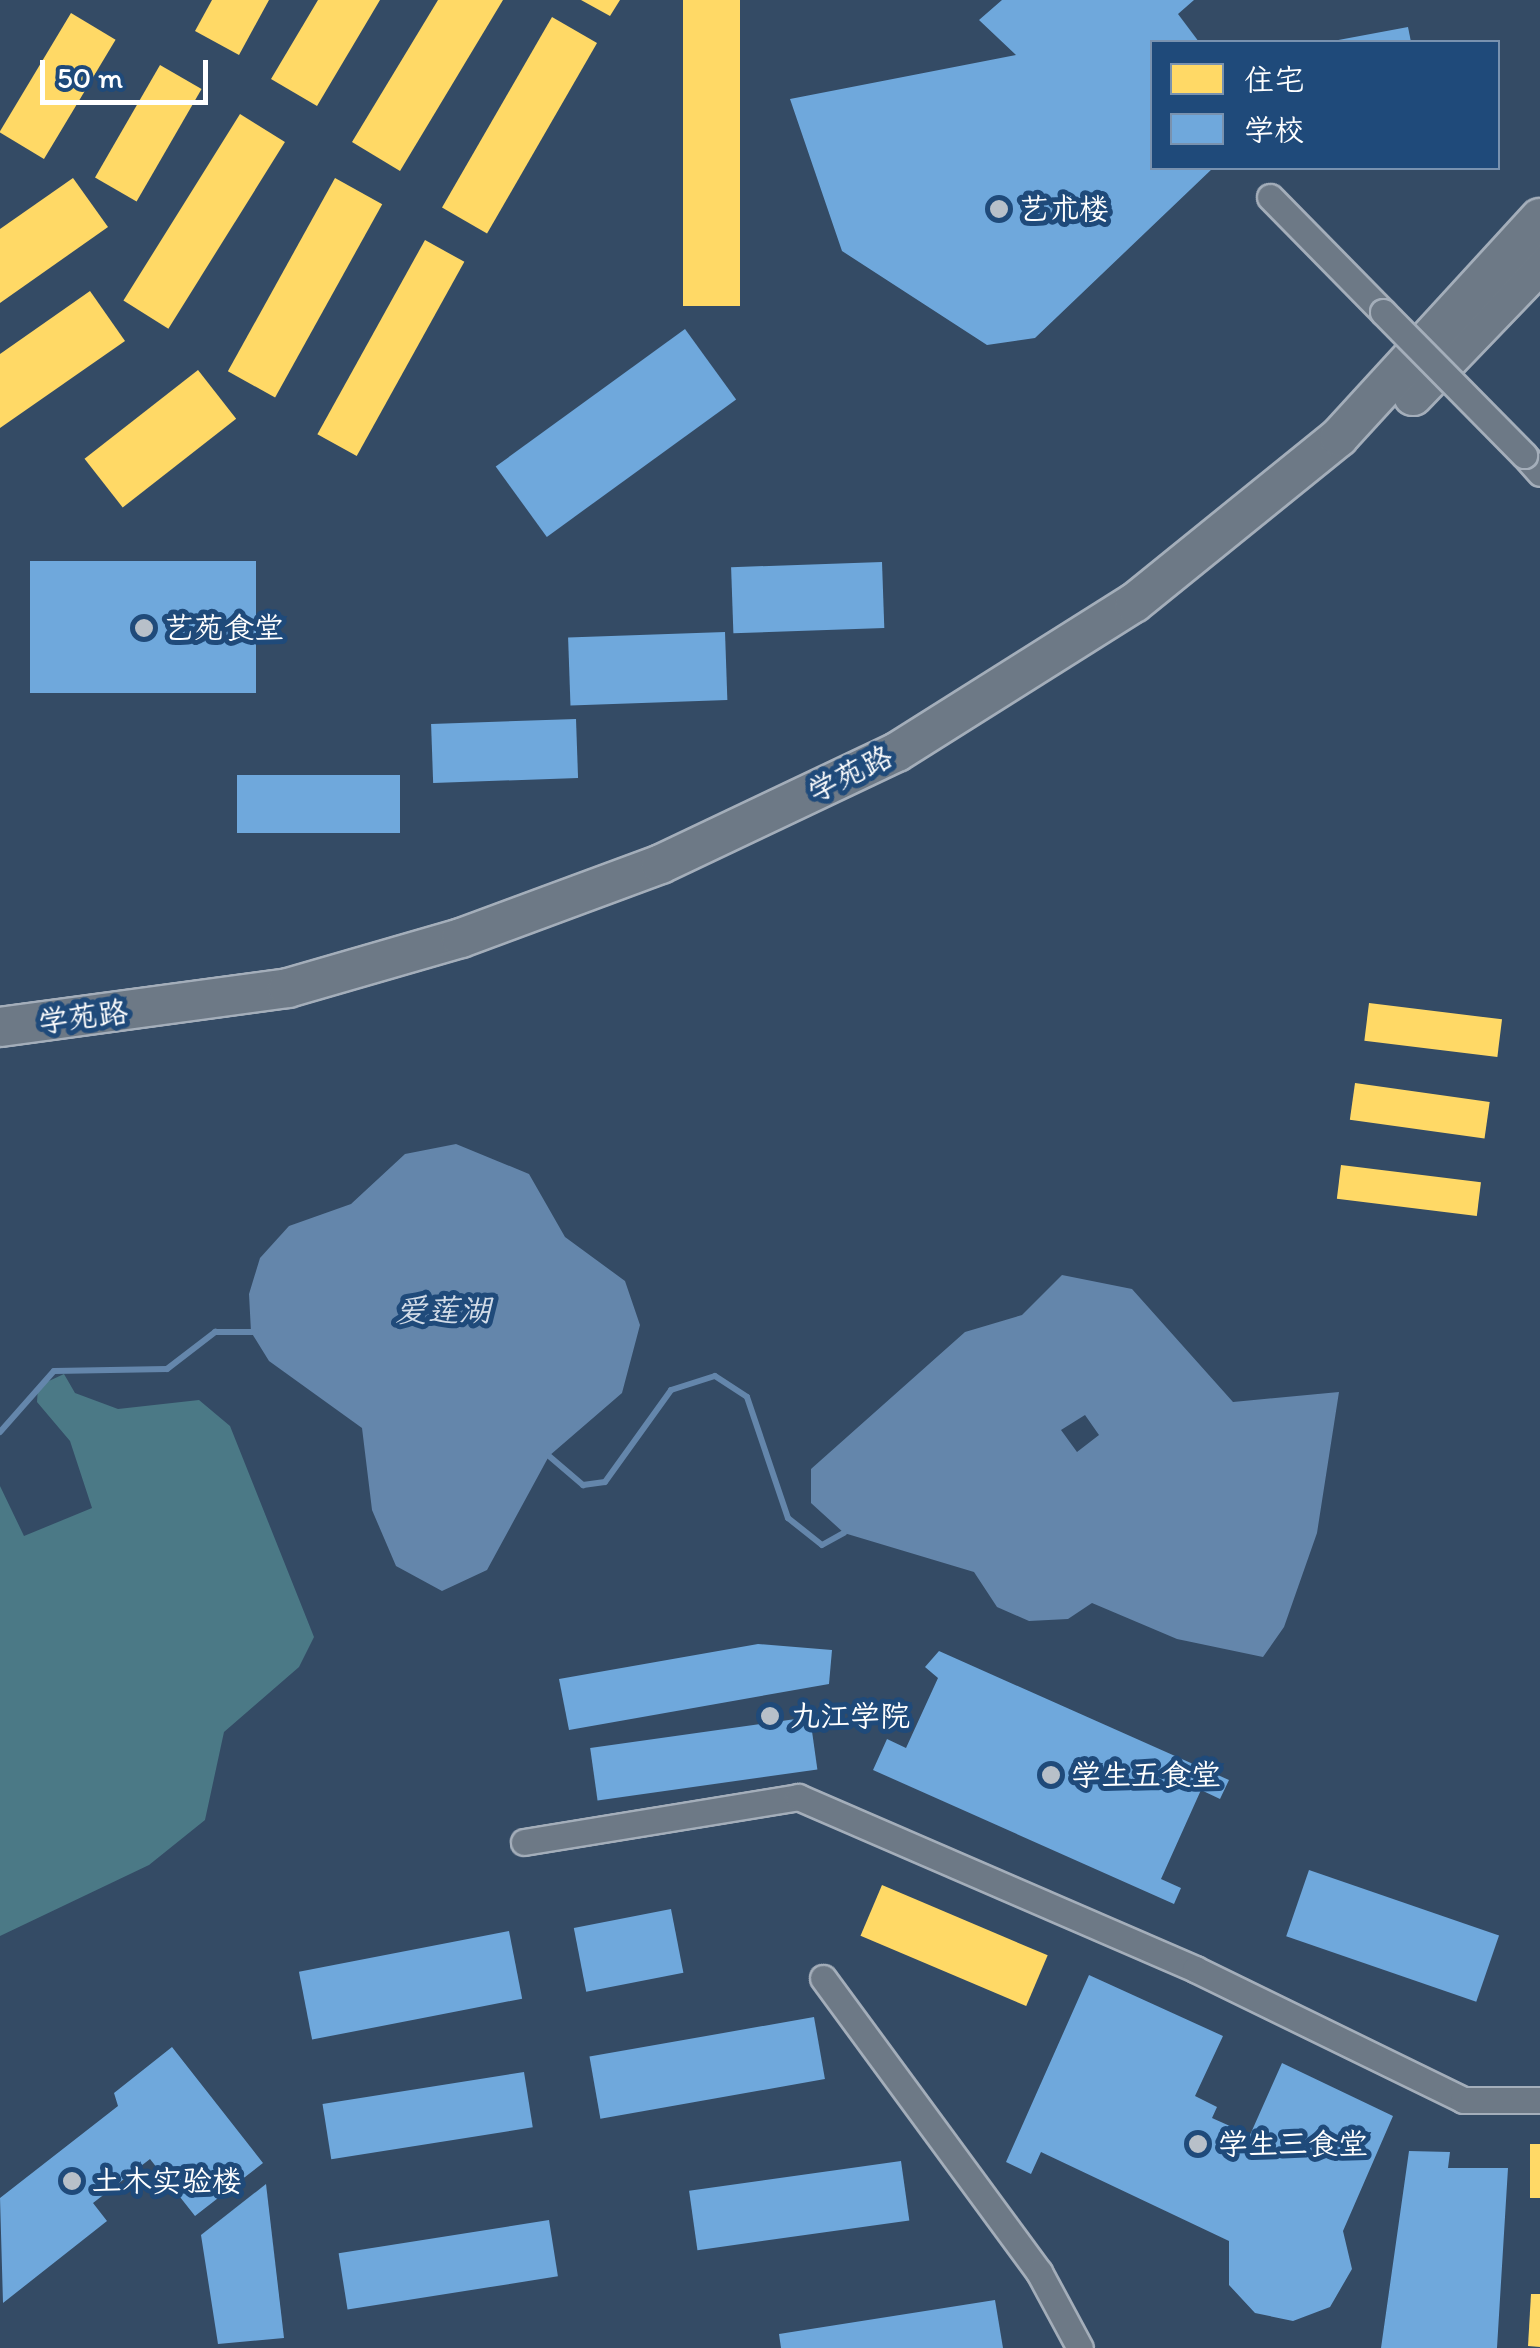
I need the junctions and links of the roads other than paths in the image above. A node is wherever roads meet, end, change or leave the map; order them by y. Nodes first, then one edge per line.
1 (1270, 197) dead end
2 (1540, 218) edge
3 (1540, 264) edge
4 (1532, 464) edge
5 (0, 1027) edge
6 (0, 1053) edge
7 (524, 1842) dead end
8 (823, 1978) dead end
9 (1540, 2100) edge
10 (1080, 2348) edge

1 - 4 street, bridge
2 - 5 street, 学苑路
3 - 6 street, 学苑路
7 - 9 street
8 - 10 street

